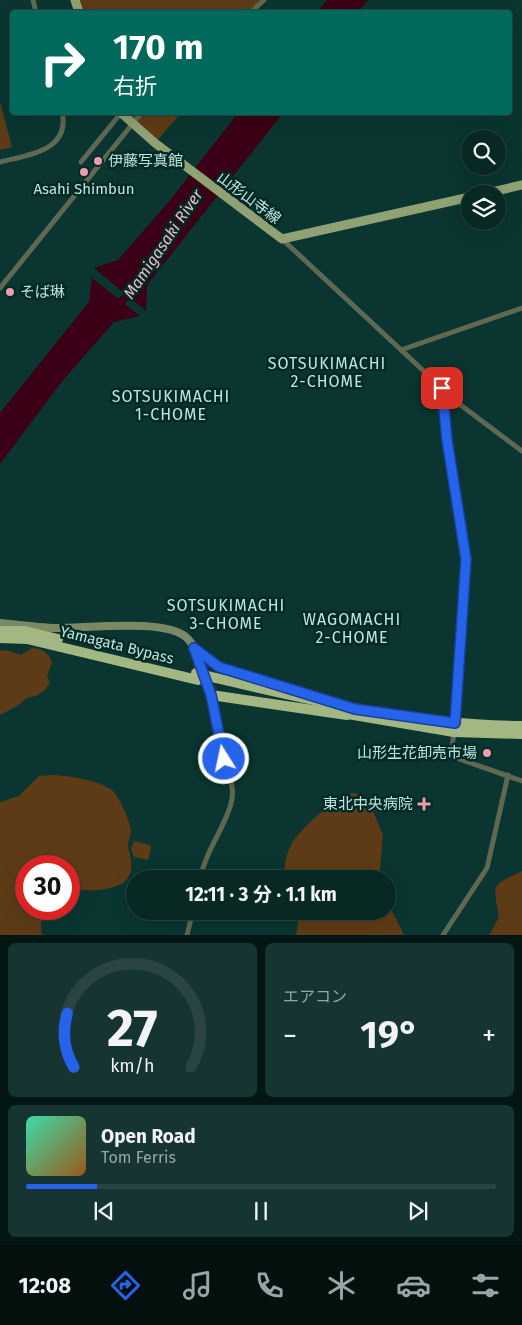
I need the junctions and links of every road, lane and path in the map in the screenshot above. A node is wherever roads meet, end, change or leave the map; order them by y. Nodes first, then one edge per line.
1 (264, 0) edge
2 (253, 10) edge
3 (62, 115) edge
4 (118, 115) edge
5 (122, 115) edge
6 (140, 115) edge
7 (132, 124) junction
8 (0, 162) edge
9 (81, 162) dead end
10 (522, 185) edge
11 (506, 189) edge
12 (461, 199) edge
13 (282, 239) junction
14 (0, 288) edge
15 (522, 308) edge
16 (401, 350) junction
17 (442, 388) junction
18 (522, 452) edge
19 (0, 623) edge
20 (0, 631) edge
21 (0, 638) edge
22 (194, 648) junction
23 (197, 676) junction
24 (211, 695) junction
25 (355, 713) junction
26 (522, 726) edge
27 (454, 727) junction
28 (522, 734) edge
29 (508, 775) junction
30 (522, 781) edge
31 (202, 870) edge
32 (191, 920) edge
33 (187, 935) edge
34 (443, 935) edge

1 - 2 street
3 - 8 street
4 - 9 street
5 - 7 main road, 山形山寺線
6 - 7 street
7 - 13 main road, 山形山寺線
7 - 14 street
10 - 11 main road
12 - 13 main road, 山形山寺線
13 - 16 street
15 - 16 street
16 - 17 street
17 - 18 street
17 - 27 street
19 - 22 street
20 - 23 highway, Yamagata Bypass
21 - 23 highway, Yamagata Bypass
22 - 24 street
22 - 25 highway
23 - 25 highway, Yamagata Bypass
24 - 25 highway
24 - 31 street
25 - 27 highway, Yamagata Bypass
26 - 27 highway, Yamagata Bypass
27 - 28 highway, Yamagata Bypass
27 - 29 street
29 - 30 street
29 - 34 street
32 - 33 street

